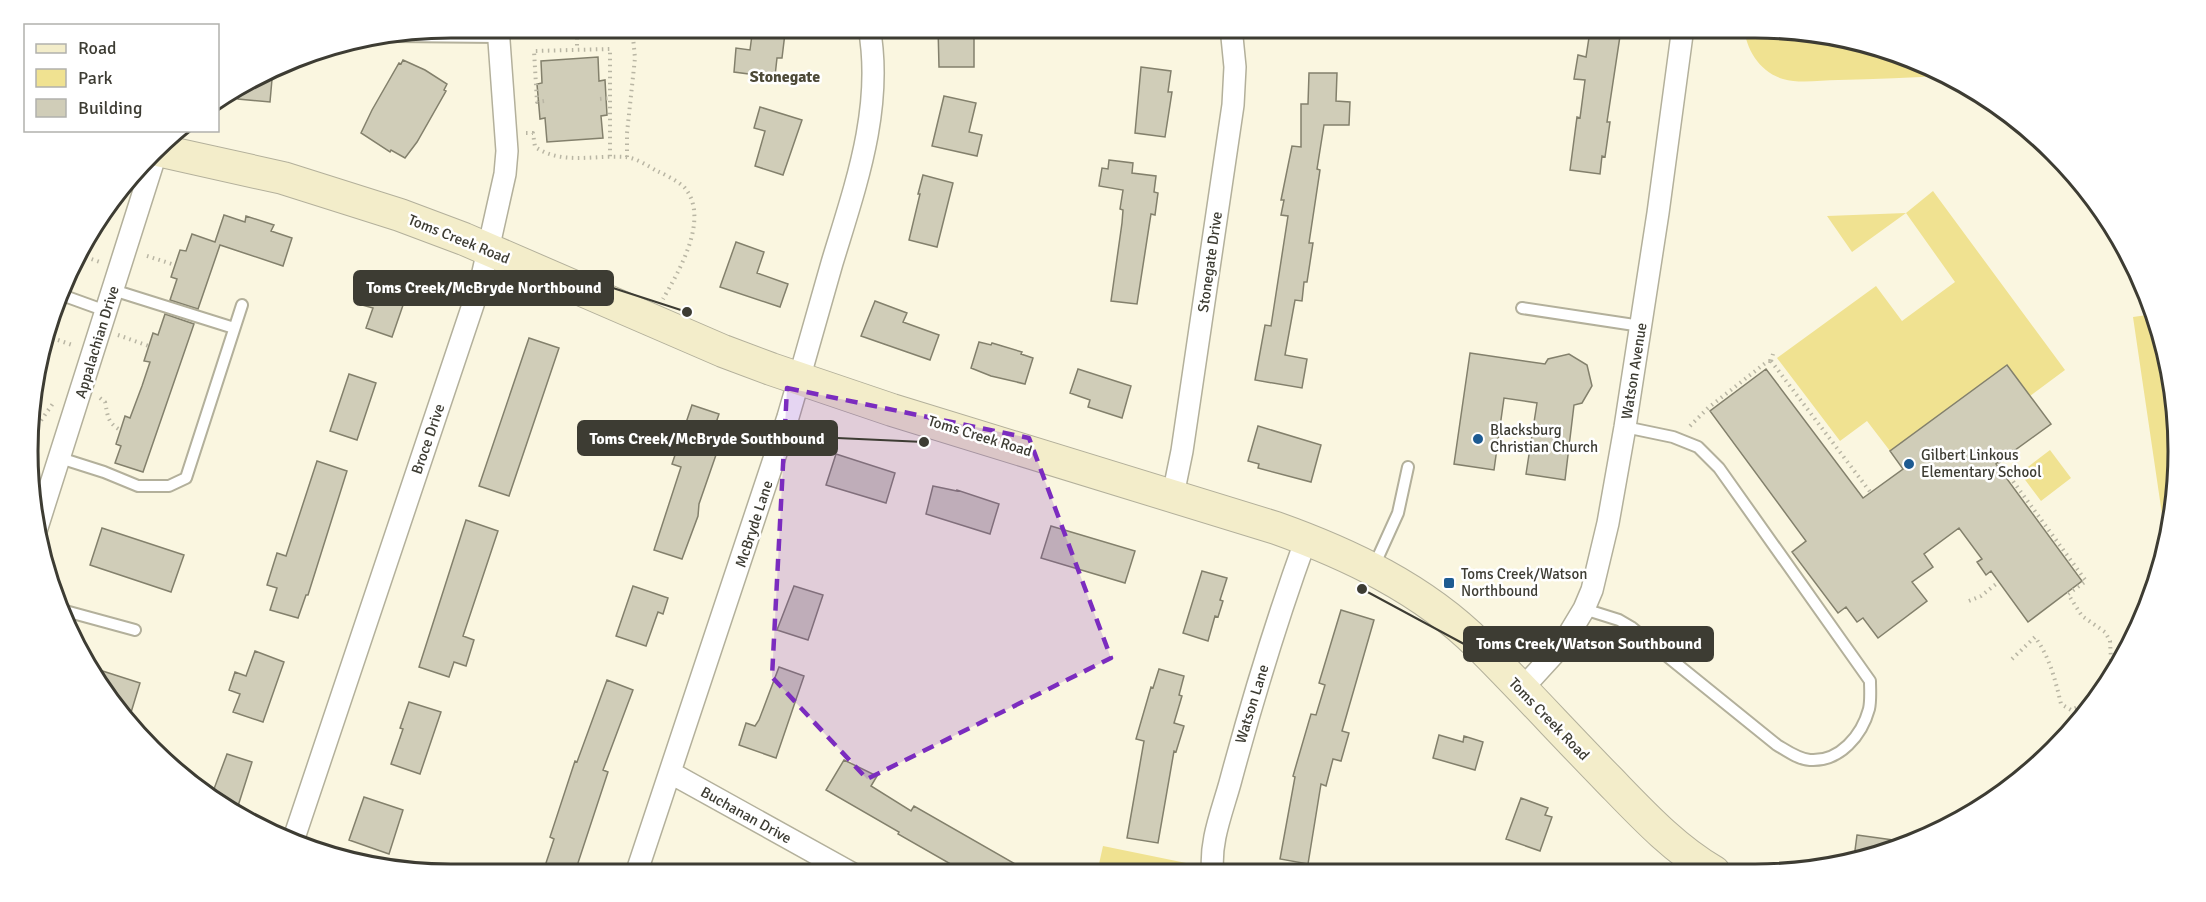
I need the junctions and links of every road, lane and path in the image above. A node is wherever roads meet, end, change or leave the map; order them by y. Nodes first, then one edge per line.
1 (498, 38) edge
2 (577, 38) dead end
3 (633, 38) edge
4 (871, 38) edge
5 (1232, 38) edge
6 (1681, 38) edge
7 (577, 50) junction
8 (611, 98) junction
9 (600, 99) dead end
10 (544, 101) dead end
11 (523, 134) dead end
12 (166, 152) edge
13 (610, 157) junction
14 (627, 157) junction
15 (152, 166) edge
16 (487, 250) junction
17 (147, 256) dead end
18 (175, 265) dead end
19 (113, 290) junction
20 (67, 299) edge
21 (242, 305) dead end
22 (660, 305) dead end
23 (1522, 308) dead end
24 (104, 320) junction
25 (1641, 326) junction
26 (234, 328) junction
27 (148, 346) dead end
28 (1773, 354) dead end
29 (1772, 361) junction
30 (799, 379) junction
31 (83, 386) junction
32 (1690, 426) dead end
33 (1624, 427) junction
34 (120, 430) dead end
35 (60, 458) junction
36 (1999, 462) dead end
37 (1408, 467) dead end
38 (1870, 493) dead end
39 (1173, 495) junction
40 (42, 512) edge
41 (1306, 538) junction
42 (1372, 569) junction
43 (1996, 584) dead end
44 (1969, 601) dead end
45 (1584, 609) junction
46 (70, 612) edge
47 (135, 630) dead end
48 (2012, 659) dead end
49 (2111, 661) edge
50 (1521, 690) junction
51 (2081, 706) edge
52 (671, 773) junction
53 (294, 834) edge
54 (639, 864) edge
55 (835, 864) edge
56 (1213, 864) edge
57 (1702, 864) edge

1 - 16 street, Broce Drive
2 - 7 path
3 - 14 path
4 - 30 street, McBryde Lane
5 - 39 street, Stonegate Drive
6 - 25 street, Watson Avenue
7 - 8 path
7 - 10 path
8 - 9 path
8 - 13 path
11 - 13 path
12 - 16 main road, Toms Creek Road
13 - 14 path
14 - 22 path
15 - 19 street, Appalachian Drive
16 - 30 main road, Toms Creek Road
16 - 53 street, Broce Drive
17 - 18 path
19 - 24 street, Appalachian Drive
19 - 26 lane
20 - 24 lane
21 - 26 lane
23 - 25 lane
24 - 27 path
24 - 31 street, Appalachian Drive
25 - 33 street, Watson Avenue
26 - 35 lane
28 - 29 path
29 - 32 path
29 - 38 path
30 - 39 main road, Toms Creek Road
30 - 52 street, McBryde Lane
31 - 34 path
31 - 35 street, Appalachian Drive
33 - 45 street, Watson Avenue
33 - 45 lane
35 - 40 street, Appalachian Drive
36 - 49 path
37 - 42 lane
39 - 41 main road, Toms Creek Road
41 - 42 main road, Toms Creek Road
41 - 56 street, Watson Lane
42 - 50 main road, Toms Creek Road
43 - 44 path
45 - 50 street, Watson Avenue
46 - 47 lane
48 - 51 path
50 - 57 main road, Toms Creek Road
52 - 54 street, McBryde Lane
52 - 55 street, Buchanan Drive

